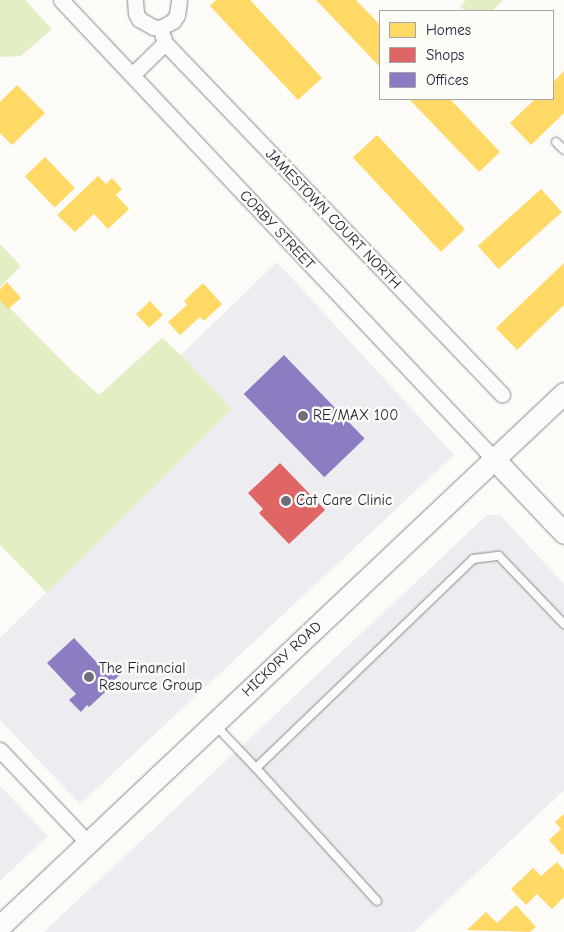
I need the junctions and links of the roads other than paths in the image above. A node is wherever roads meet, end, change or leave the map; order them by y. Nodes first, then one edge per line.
1 (61, 0) edge
2 (135, 0) edge
3 (179, 0) edge
4 (160, 28) junction
5 (165, 43) junction
6 (132, 74) junction
7 (556, 142) dead end
8 (564, 150) edge
9 (564, 393) edge
10 (502, 395) dead end
11 (494, 459) junction
12 (564, 533) edge
13 (564, 624) edge
14 (214, 724) junction
15 (0, 750) edge
16 (256, 768) junction
17 (88, 843) junction
18 (378, 902) dead end
19 (0, 926) edge

1 - 6 street, CORBY STREET
2 - 4 street
3 - 4 street
4 - 5 street, JAMESTOWN COURT NORTH
5 - 6 street
5 - 10 street, JAMESTOWN COURT NORTH
6 - 11 street, CORBY STREET
7 - 8 lane
9 - 11 street, HICKORY ROAD
11 - 12 street
11 - 14 street, HICKORY ROAD
13 - 16 lane
14 - 16 lane
14 - 17 street, HICKORY ROAD
15 - 17 street
16 - 18 lane
17 - 19 street, HICKORY ROAD

